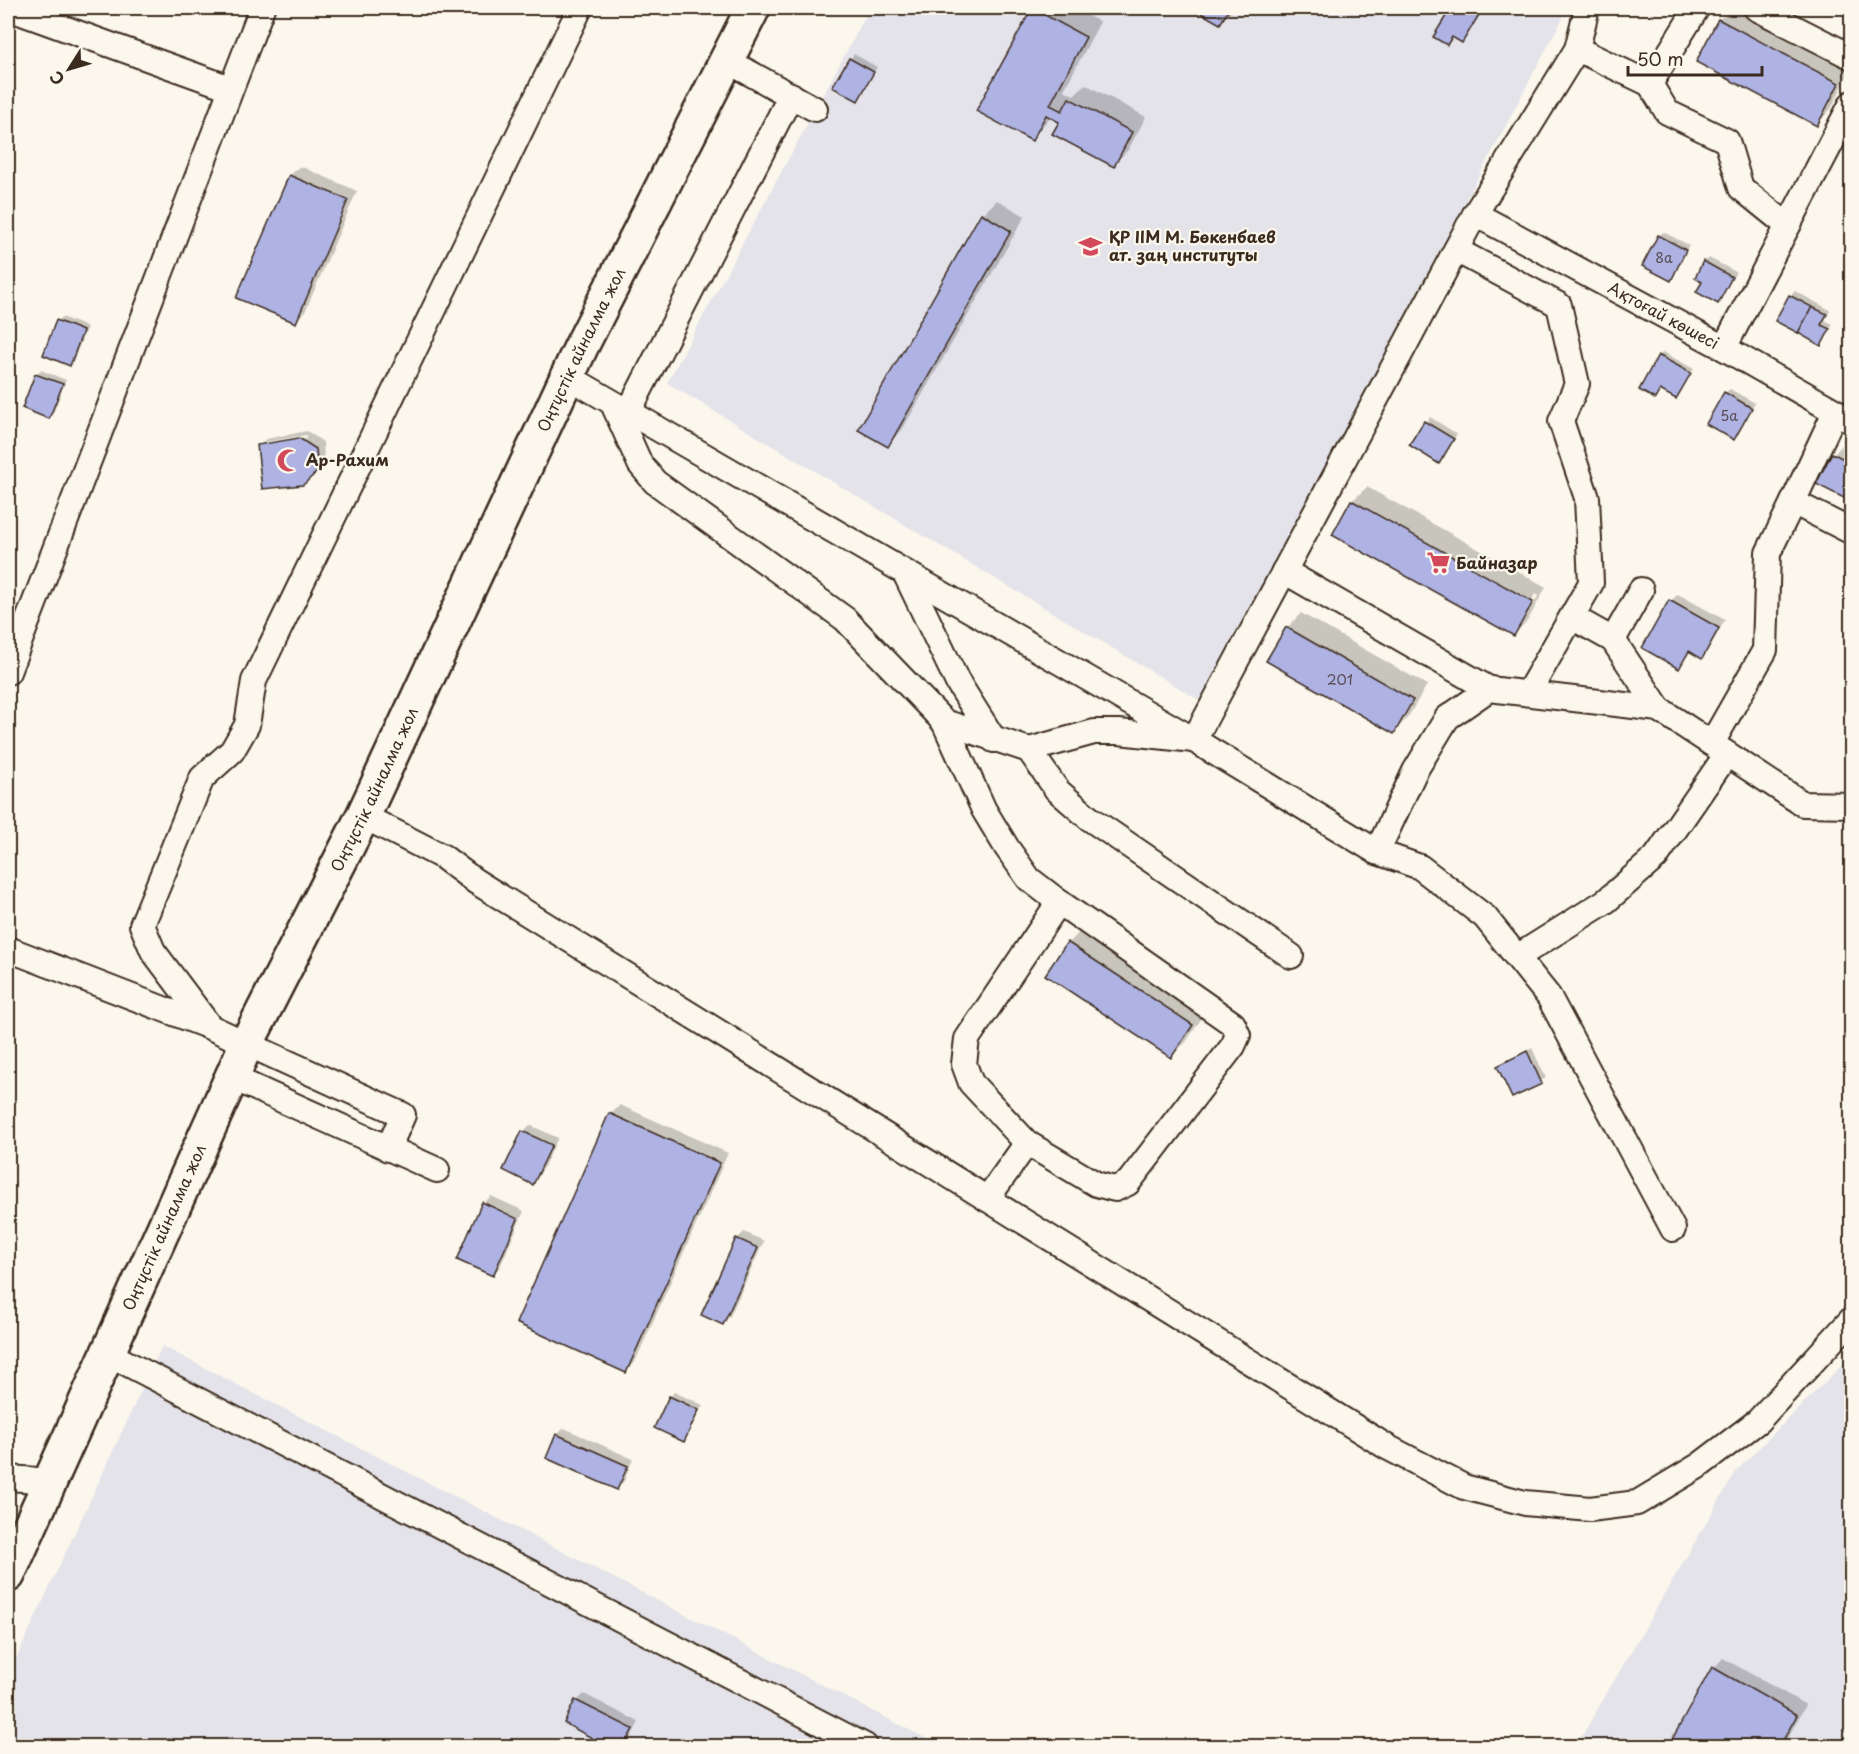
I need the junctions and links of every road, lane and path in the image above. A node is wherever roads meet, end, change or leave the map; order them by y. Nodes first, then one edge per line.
1 (8, 8) edge
2 (261, 8) edge
3 (580, 8) edge
4 (753, 8) edge
5 (1587, 8) edge
6 (1697, 8) edge
7 (1756, 8) edge
8 (1577, 49) junction
9 (1851, 57) edge
10 (726, 60) junction
11 (1650, 84) junction
12 (230, 88) junction
13 (791, 95) junction
14 (1851, 103) edge
15 (816, 109) dead end
16 (1475, 214) junction
17 (1788, 226) junction
18 (1456, 250) junction
19 (1724, 348) junction
20 (567, 376) junction
21 (621, 409) junction
22 (1843, 416) edge
23 (1792, 502) junction
24 (1851, 532) edge
25 (1284, 571) junction
26 (905, 573) junction
27 (1641, 590) dead end
28 (1572, 617) junction
29 (1612, 640) junction
30 (8, 672) edge
31 (1489, 689) junction
32 (1528, 693) junction
33 (1659, 709) junction
34 (944, 722) junction
35 (994, 740) junction
36 (1194, 740) junction
37 (1719, 749) junction
38 (1029, 750) junction
39 (1851, 805) edge
40 (363, 816) junction
41 (1377, 852) junction
42 (1059, 902) junction
43 (8, 949) edge
44 (1291, 956) dead end
45 (1517, 957) junction
46 (210, 1027) junction
47 (247, 1043) junction
48 (231, 1077) junction
49 (1027, 1143) junction
50 (388, 1149) junction
51 (437, 1170) dead end
52 (987, 1198) junction
53 (1673, 1229) dead end
54 (1851, 1319) edge
55 (107, 1353) junction
56 (8, 1478) edge
57 (52, 1480) junction
58 (8, 1575) edge
59 (865, 1746) edge

1 - 12 street
2 - 12 street
3 - 46 street
4 - 10 highway, Оңтүстік айналма жол
5 - 8 street
6 - 11 street
7 - 9 street
8 - 11 street
8 - 16 street
10 - 13 street
10 - 20 highway, Оңтүстік айналма жол
11 - 17 street
12 - 30 street
13 - 15 street
13 - 21 street
14 - 17 street
16 - 18 street
16 - 19 street, Ақтоғай көшесі
17 - 19 street
18 - 25 street
18 - 28 street
19 - 22 street, Ақтоғай көшесі
20 - 21 street
20 - 40 highway, Оңтүстік айналма жол
21 - 26 street
21 - 34 street
22 - 23 street
23 - 24 street
23 - 37 street
25 - 31 street
25 - 36 street
26 - 35 street
26 - 36 street
27 - 29 street
28 - 29 street
28 - 32 street
29 - 33 street
31 - 32 street
31 - 41 street
32 - 33 street
33 - 37 street
34 - 35 street
34 - 42 street
35 - 38 street
36 - 38 street
36 - 41 street
37 - 39 street
37 - 45 street
38 - 44 street
40 - 47 highway, Оңтүстік айналма жол
40 - 52 street
41 - 45 street
42 - 49 street
42 - 49 street
43 - 46 street
45 - 53 street
46 - 47 street
47 - 48 highway, Оңтүстік айналма жол
47 - 50 street
48 - 50 street
48 - 55 highway, Оңтүстік айналма жол
49 - 52 street
50 - 51 street
52 - 54 street
55 - 57 highway, Оңтүстік айналма жол
55 - 59 street
56 - 57 street
57 - 58 highway, Оңтүстік айналма жол

